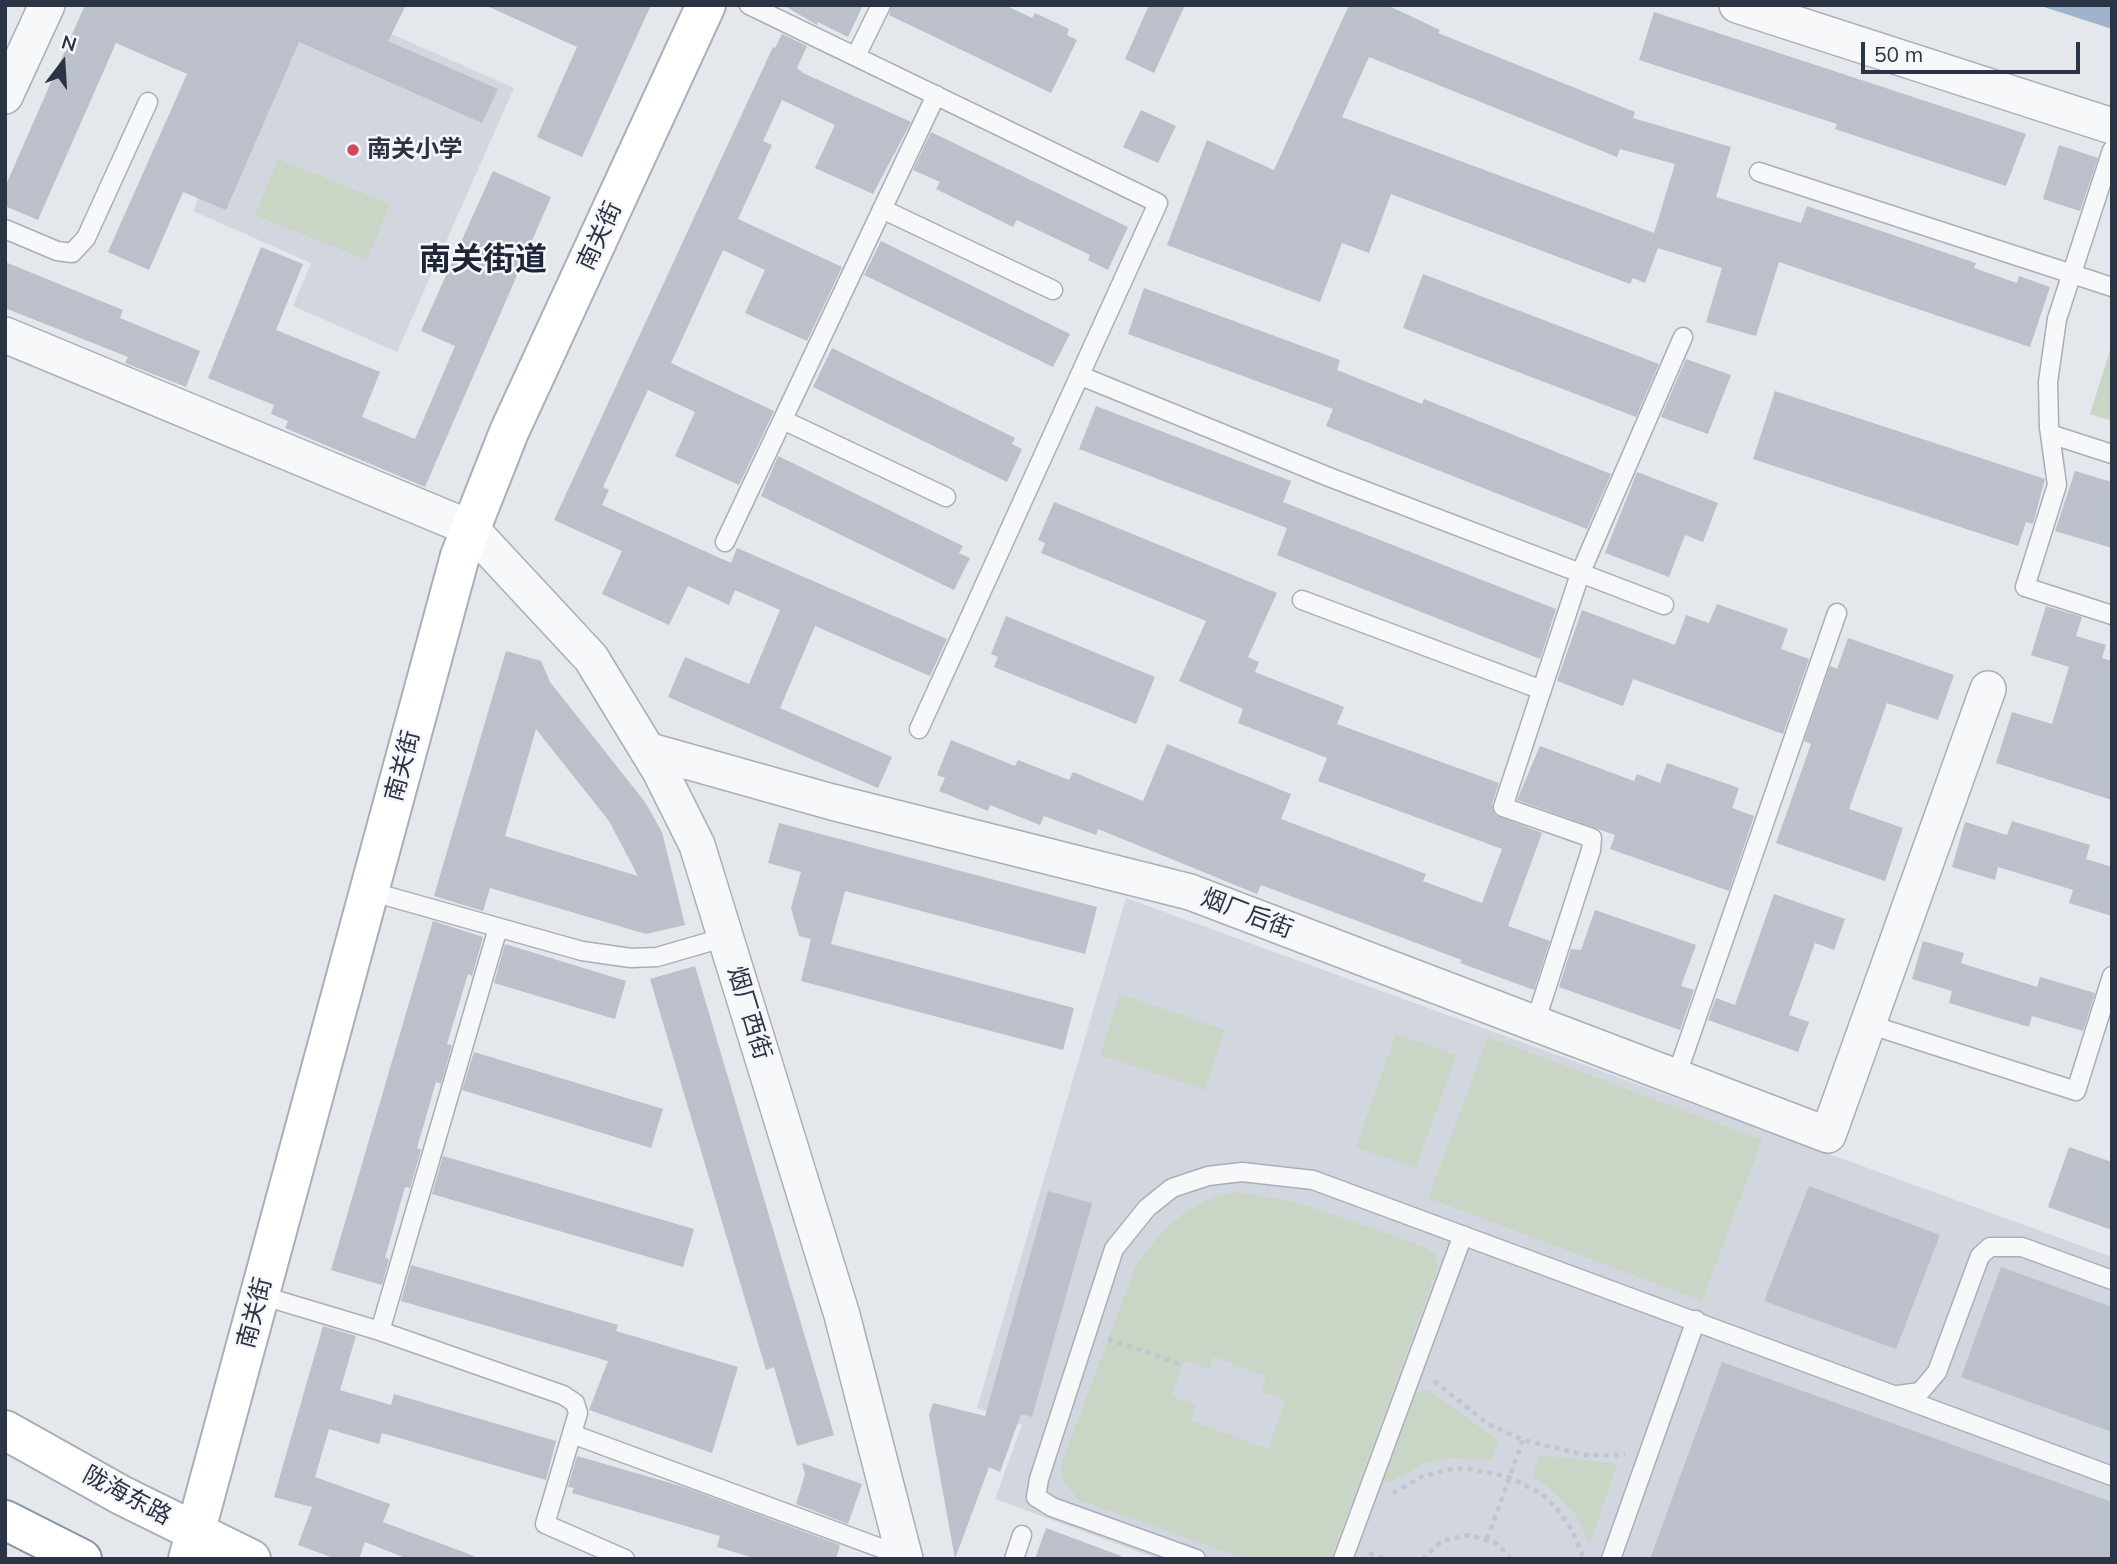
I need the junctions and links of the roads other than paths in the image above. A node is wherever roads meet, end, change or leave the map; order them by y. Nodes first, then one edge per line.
1 (47, 5) edge
2 (706, 5) edge
3 (750, 5) edge
4 (881, 5) edge
5 (1737, 5) edge
6 (856, 57) junction
7 (936, 95) junction
8 (5, 96) edge
9 (148, 102) dead end
10 (2112, 126) edge
11 (2112, 150) edge
12 (1759, 172) dead end
13 (883, 209) junction
14 (5, 229) edge
15 (2072, 275) junction
16 (2112, 287) edge
17 (1053, 290) dead end
18 (5, 335) edge
19 (1684, 337) dead end
20 (1081, 376) junction
21 (783, 420) junction
22 (2050, 434) junction
23 (2112, 454) edge
24 (946, 497) dead end
25 (470, 528) junction
26 (725, 542) dead end
27 (1580, 574) junction
28 (1302, 600) dead end
29 (1664, 605) dead end
30 (1837, 613) dead end
31 (2112, 615) edge
32 (1988, 689) dead end
33 (1542, 690) junction
34 (919, 729) dead end
35 (647, 750) junction
36 (369, 891) junction
37 (498, 928) junction
38 (726, 937) junction
39 (2112, 976) edge
40 (1535, 1023) junction
41 (1868, 1024) junction
42 (1676, 1077) junction
43 (1464, 1235) junction
44 (2112, 1280) edge
45 (260, 1295) junction
46 (1696, 1320) junction
47 (380, 1331) junction
48 (1895, 1396) junction
49 (5, 1430) edge
50 (572, 1434) junction
51 (2112, 1476) edge
52 (5, 1511) edge
53 (5, 1520) edge
54 (1022, 1535) dead end
55 (43, 1540) junction
56 (192, 1545) edge
57 (905, 1558) edge
58 (82, 1559) edge
59 (251, 1559) edge
60 (625, 1559) edge
61 (1014, 1559) edge
62 (1196, 1559) edge
63 (1343, 1559) edge
64 (1611, 1559) edge

1 - 8 street
2 - 25 main road, 南关街
3 - 6 lane
4 - 6 lane
5 - 10 street
6 - 7 lane
7 - 13 lane
7 - 20 lane
9 - 14 lane
11 - 15 lane
12 - 15 lane
13 - 17 lane
13 - 21 lane
15 - 16 lane
15 - 22 lane
18 - 25 street
19 - 27 lane
20 - 27 lane
20 - 34 lane
21 - 24 lane
21 - 26 lane
22 - 23 lane
22 - 31 lane
25 - 35 street, 烟厂西街
25 - 36 main road, 南关街
27 - 29 lane
27 - 33 lane
28 - 33 lane
30 - 42 lane
32 - 41 street
33 - 40 lane
35 - 38 street, 烟厂西街
35 - 40 street, 烟厂后街
36 - 37 lane
36 - 45 main road, 南关街
37 - 38 lane
37 - 47 lane
38 - 57 street, 烟厂西街
39 - 41 lane
40 - 42 street, 烟厂后街
41 - 42 street, 烟厂后街
43 - 46 lane
43 - 62 lane
43 - 63 lane
44 - 48 lane
45 - 47 lane
45 - 56 main road, 南关街
46 - 48 lane
46 - 64 lane
47 - 50 lane
48 - 51 lane
49 - 56 main road, 陇海东路
50 - 57 lane
50 - 60 lane
52 - 55 main road
53 - 55 main road
54 - 61 lane
55 - 58 main road
56 - 59 main road, 陇海东路

